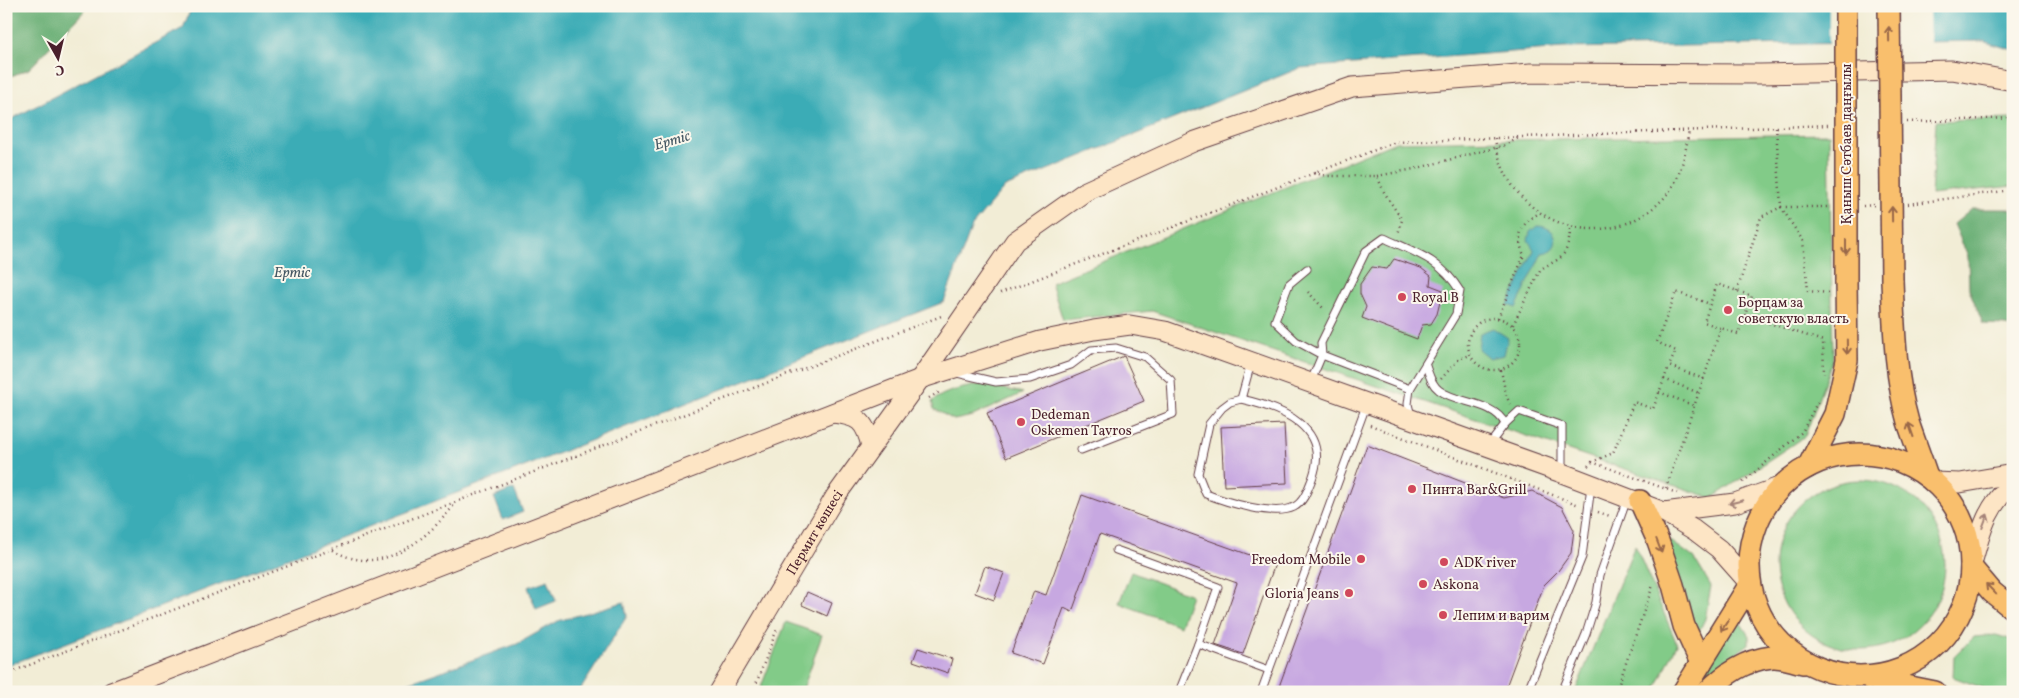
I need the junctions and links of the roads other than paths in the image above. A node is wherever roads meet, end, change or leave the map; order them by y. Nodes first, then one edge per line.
1 (1846, 6) edge
2 (1889, 6) edge
3 (2013, 81) edge
4 (1307, 269) dead end
5 (1322, 355) junction
6 (1251, 362) junction
7 (1426, 366) junction
8 (920, 379) junction
9 (946, 380) junction
10 (1310, 384) junction
11 (1410, 389) junction
12 (1241, 399) junction
13 (1367, 402) junction
14 (833, 412) junction
15 (1411, 419) junction
16 (1505, 424) junction
17 (871, 446) junction
18 (1488, 446) junction
19 (1081, 450) dead end
20 (1808, 467) junction
21 (1562, 472) junction
22 (2013, 474) edge
23 (1931, 479) junction
24 (1587, 482) junction
25 (2013, 482) edge
26 (1782, 486) junction
27 (1634, 499) junction
28 (1664, 512) junction
29 (1116, 550) dead end
30 (1971, 567) junction
31 (1750, 584) junction
32 (2013, 609) edge
33 (1198, 644) junction
34 (1701, 663) junction
35 (1810, 664) junction
36 (1269, 670) junction
37 (1853, 676) junction
38 (111, 692) edge
39 (719, 692) edge
40 (1179, 692) edge
41 (1261, 692) edge
42 (1527, 692) edge
43 (1562, 692) edge
44 (1683, 692) edge
45 (1706, 692) edge
46 (1935, 692) edge

1 -> 20 main road, Қаныш Сәтбаев даңғылы, bridge
23 -> 2 main road, bridge
3 - 8 main road, Пермит көшесі
4 - 5 lane
5 - 7 lane
5 - 10 lane
5 - 11 lane
6 - 9 main road
6 - 10 main road
6 - 12 lane
7 - 11 lane
7 - 16 lane
8 - 9 main road
8 - 14 main road
8 - 17 main road, Пермит көшесі
9 - 19 lane
10 - 13 main road
11 - 15 lane
12 - 12 lane
13 - 15 main road
13 - 36 lane
14 - 17 main road
14 - 38 main road
15 - 18 main road
16 - 18 lane
16 - 21 lane
17 - 39 main road, Пермит көшесі
18 - 21 main road
20 - 23 main road
20 - 26 main road
21 - 24 main road
22 - 23 main road
23 - 30 main road
24 - 27 main road
24 - 42 lane
30 -> 25 main road
26 -> 28 main road
26 - 31 main road
27 - 28 main road
27 -> 34 main road
27 - 43 lane
28 - 31 main road
29 - 33 lane
32 -> 30 main road
30 - 37 main road
31 -> 34 main road
31 - 35 main road
33 - 36 lane
33 - 40 lane
34 - 44 main road
35 - 37 main road
35 - 45 main road
36 - 41 lane
37 - 46 main road

